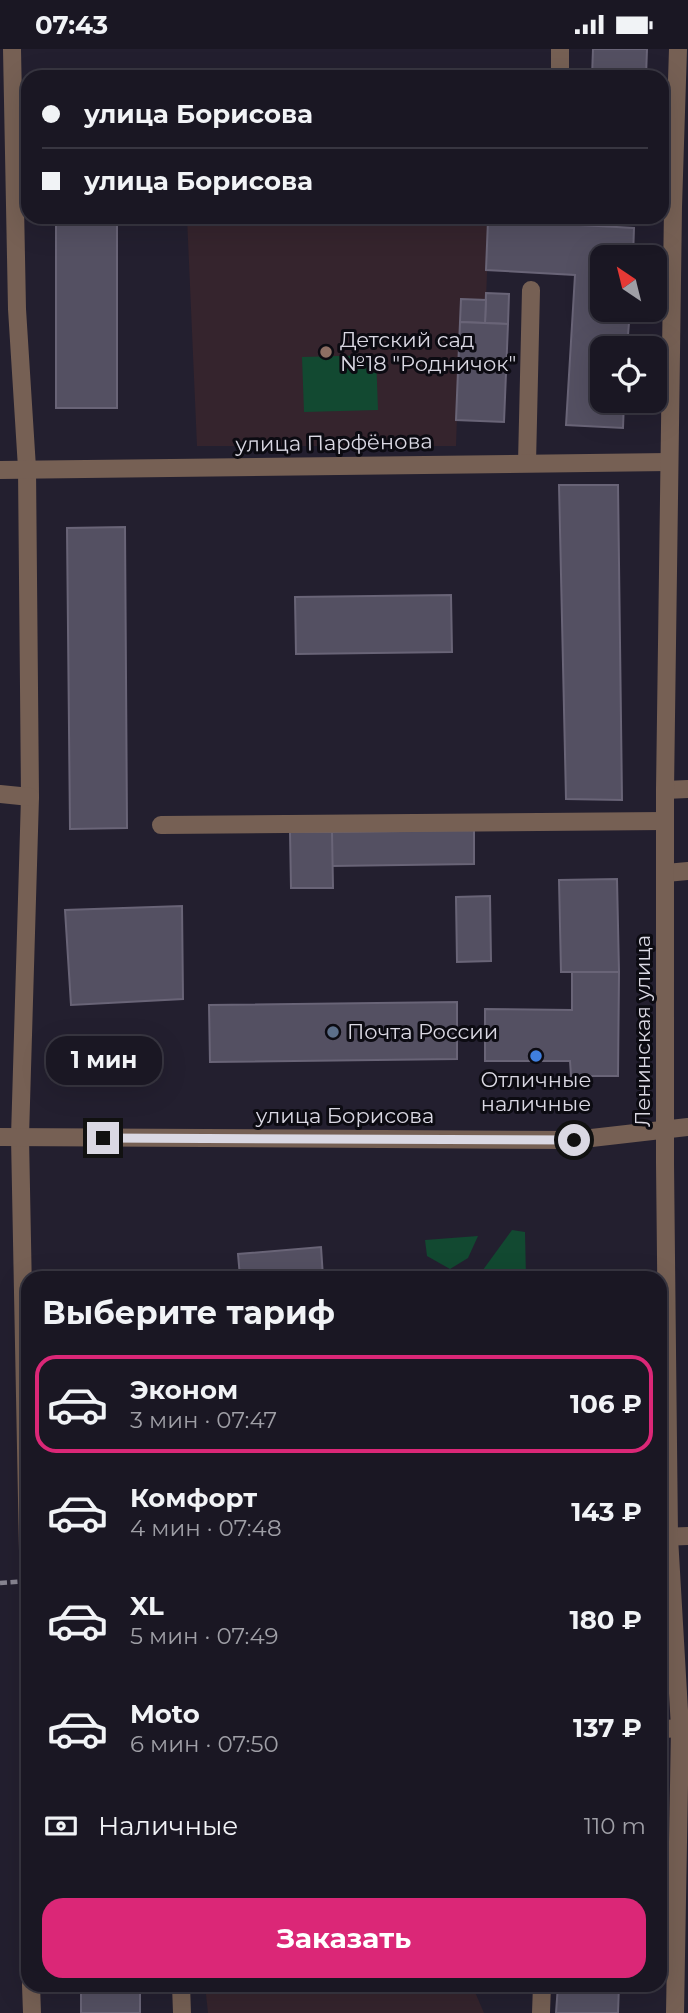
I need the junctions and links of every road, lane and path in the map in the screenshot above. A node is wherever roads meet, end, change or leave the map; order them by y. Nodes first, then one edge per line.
1 (12, 49) edge
2 (560, 49) edge
3 (678, 49) edge
4 (560, 70) edge
5 (681, 167) edge
6 (669, 201) edge
7 (667, 224) edge
8 (531, 290) dead end
9 (9, 309) edge
10 (669, 462) junction
11 (527, 463) junction
12 (27, 468) junction
13 (0, 470) edge
14 (688, 789) edge
15 (665, 790) junction
16 (0, 794) edge
17 (30, 797) junction
18 (665, 821) junction
19 (161, 825) dead end
20 (688, 871) edge
21 (666, 873) junction
22 (688, 1127) edge
23 (665, 1129) junction
24 (0, 1136) edge
25 (20, 1137) junction
26 (23, 1271) edge
27 (665, 1271) edge
28 (688, 1536) edge
29 (667, 1537) edge
30 (667, 1566) edge
31 (21, 1582) edge
32 (0, 1583) edge
33 (684, 1728) edge
34 (31, 1992) edge
35 (181, 1992) edge
36 (542, 1992) edge
37 (32, 2013) edge
38 (182, 2013) edge
39 (541, 2013) edge
40 (674, 2013) edge

1 - 9 street
2 - 4 street
3 - 5 street, Ленинская улица
5 - 6 street, Ленинская улица
7 - 10 street, Ленинская улица
8 - 11 street
9 - 12 street
10 - 11 street, улица Парфёнова
10 - 15 street, Ленинская улица
11 - 12 street, улица Парфёнова
12 - 13 street, улица Парфёнова
12 - 17 street
14 - 15 street
15 - 18 street, Ленинская улица
16 - 17 street
17 - 25 street
18 - 19 street
18 - 21 street, Ленинская улица
20 - 21 street
21 - 23 street, Ленинская улица
22 - 23 street, улица Борисова
23 - 25 street, улица Борисова
23 - 27 street, Ленинская улица
24 - 25 street, улица Борисова
25 - 26 street
28 - 29 street
30 - 33 street, Ленинская улица
31 - 32 path
33 - 40 street, Ленинская улица
34 - 37 street
35 - 38 street
36 - 39 street

